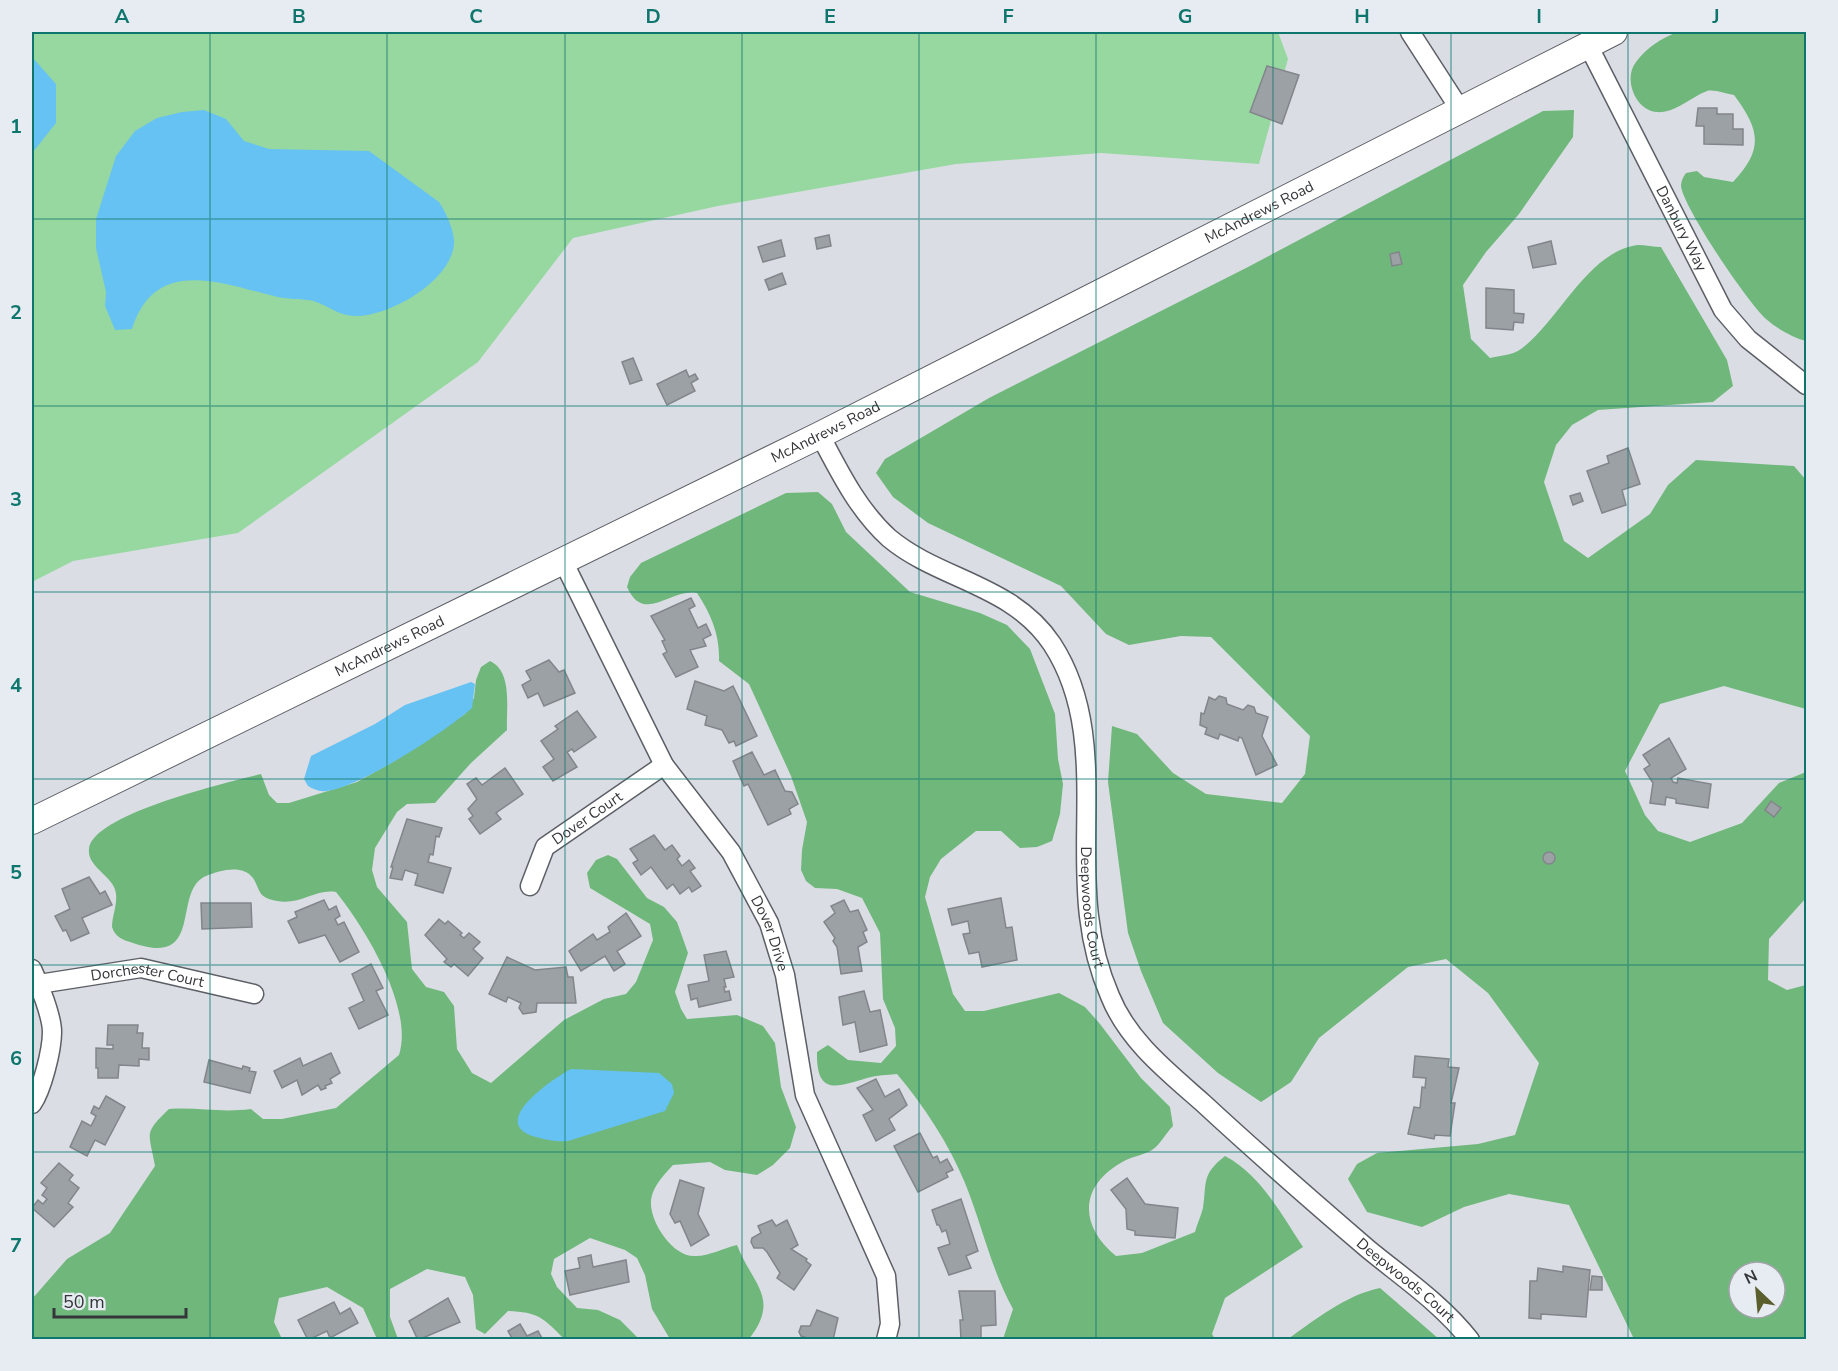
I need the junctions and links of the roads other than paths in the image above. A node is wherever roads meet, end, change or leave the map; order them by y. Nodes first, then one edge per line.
1 (1410, 32) edge
2 (1614, 32) edge
3 (1588, 45) junction
4 (1461, 111) junction
5 (1806, 385) edge
6 (820, 435) junction
7 (563, 561) junction
8 (664, 765) junction
9 (32, 821) edge
10 (530, 886) dead end
11 (35, 977) edge
12 (254, 994) dead end
13 (32, 1104) edge
14 (886, 1340) edge
15 (1470, 1340) edge

1 - 4 street
2 - 3 main road, McAndrews Road
3 - 4 main road, McAndrews Road
3 - 5 street, Danbury Way
4 - 6 main road, McAndrews Road
6 - 7 main road, McAndrews Road
6 - 15 street, Deepwoods Court
7 - 8 street, Dover Drive
7 - 9 main road, McAndrews Road
8 - 10 street, Dover Court
8 - 14 street, Dover Drive
11 - 12 street, Dorchester Court
11 - 13 street

